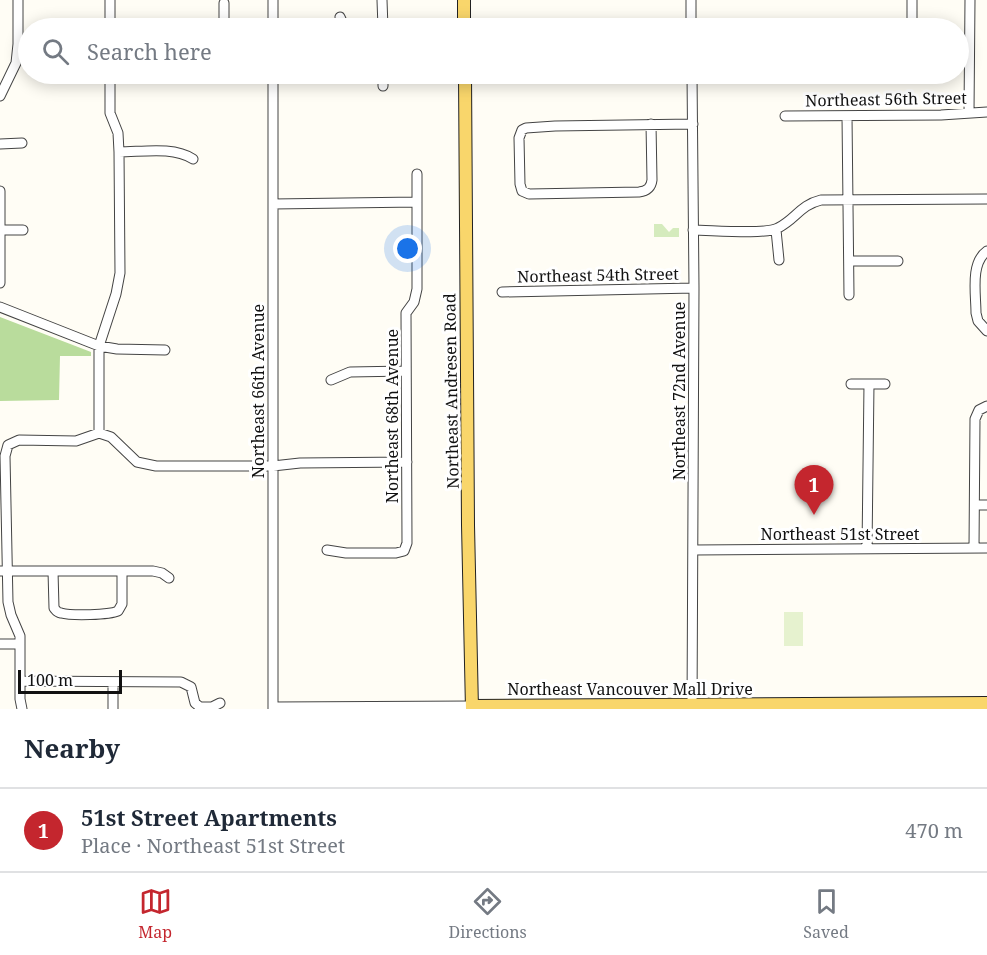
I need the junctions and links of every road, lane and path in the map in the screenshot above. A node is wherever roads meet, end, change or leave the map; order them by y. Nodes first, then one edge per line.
1 (18, 0) edge
2 (110, 0) edge
3 (273, 0) edge
4 (382, 0) edge
5 (464, 0) edge
6 (691, 0) edge
7 (912, 0) edge
8 (970, 0) edge
9 (224, 3) dead end
10 (110, 18) edge
11 (224, 18) edge
12 (273, 18) edge
13 (383, 18) edge
14 (464, 18) edge
15 (691, 18) edge
16 (912, 18) edge
17 (110, 84) edge
18 (273, 84) edge
19 (465, 84) edge
20 (692, 84) edge
21 (0, 96) edge
22 (969, 112) junction
23 (987, 112) edge
24 (785, 116) dead end
25 (847, 116) junction
26 (651, 124) junction
27 (693, 124) junction
28 (22, 143) dead end
29 (0, 144) edge
30 (119, 152) junction
31 (192, 159) dead end
32 (417, 174) dead end
33 (0, 191) edge
34 (848, 198) junction
35 (987, 199) edge
36 (417, 202) junction
37 (273, 204) junction
38 (0, 230) edge
39 (23, 230) dead end
40 (693, 230) junction
41 (776, 230) junction
42 (985, 252) edge
43 (778, 260) dead end
44 (849, 261) junction
45 (898, 261) dead end
46 (0, 283) edge
47 (694, 288) junction
48 (502, 292) dead end
49 (849, 295) dead end
50 (0, 306) edge
51 (984, 328) edge
52 (99, 345) junction
53 (165, 350) dead end
54 (406, 371) junction
55 (331, 380) dead end
56 (851, 384) dead end
57 (869, 384) junction
58 (885, 384) dead end
59 (983, 408) edge
60 (99, 433) junction
61 (407, 462) junction
62 (273, 466) junction
63 (975, 505) junction
64 (987, 505) edge
65 (974, 548) junction
66 (987, 548) edge
67 (867, 549) junction
68 (327, 550) dead end
69 (694, 550) junction
70 (4, 571) edge
71 (53, 571) junction
72 (122, 571) junction
73 (169, 578) dead end
74 (0, 644) edge
75 (20, 644) junction
76 (20, 681) junction
77 (113, 682) junction
78 (220, 703) dead end
79 (987, 703) edge
80 (692, 707) edge
81 (273, 708) edge
82 (472, 708) edge
83 (22, 709) edge
84 (113, 709) edge

1 - 21 street
2 - 10 street
3 - 12 street
4 - 13 street
5 - 14 main road
6 - 15 street
7 - 16 street
8 - 22 street
9 - 11 street
17 - 30 street
18 - 37 street, Northeast 66th Avenue
19 - 82 main road, Northeast Andresen Road
20 - 27 street, Northeast 72nd Avenue
22 - 23 street, Northeast 56th Street
22 - 25 street, Northeast 56th Street
24 - 25 street, Northeast 56th Street
25 - 34 street
26 - 26 street
26 - 27 street
27 - 40 street, Northeast 72nd Avenue
28 - 29 street
30 - 31 street
30 - 52 street
32 - 36 street, Northeast 68th Avenue
33 - 38 street
34 - 35 street
34 - 41 street
34 - 44 street
36 - 37 street
36 - 54 street, Northeast 68th Avenue
37 - 62 street, Northeast 66th Avenue
38 - 39 street
38 - 46 street
40 - 41 street
40 - 47 street, Northeast 72nd Avenue
41 - 43 street
42 - 51 street
44 - 45 street
44 - 49 street
47 - 48 street, Northeast 54th Street
47 - 69 street, Northeast 72nd Avenue
50 - 52 street
52 - 53 street
52 - 60 street
54 - 55 street
54 - 61 street, Northeast 68th Avenue
56 - 57 street
57 - 58 street
57 - 67 street
59 - 63 street
60 - 62 street
60 - 70 street
61 - 62 street
61 - 68 street, Northeast 68th Avenue
62 - 81 street, Northeast 66th Avenue
63 - 64 street
63 - 65 street
65 - 66 street, Northeast 51st Street
65 - 67 street, Northeast 51st Street
67 - 69 street, Northeast 51st Street
69 - 80 street, Northeast 72nd Avenue
70 - 71 street
70 - 75 street
71 - 72 street
71 - 72 street
72 - 73 street
74 - 75 street
75 - 76 street
76 - 77 street
76 - 83 street
77 - 78 street
77 - 84 street
79 - 80 main road, Northeast Vancouver Mall Drive
80 - 82 main road, Northeast Vancouver Mall Drive
81 - 82 street, Northeast Vancouver Mall Drive

